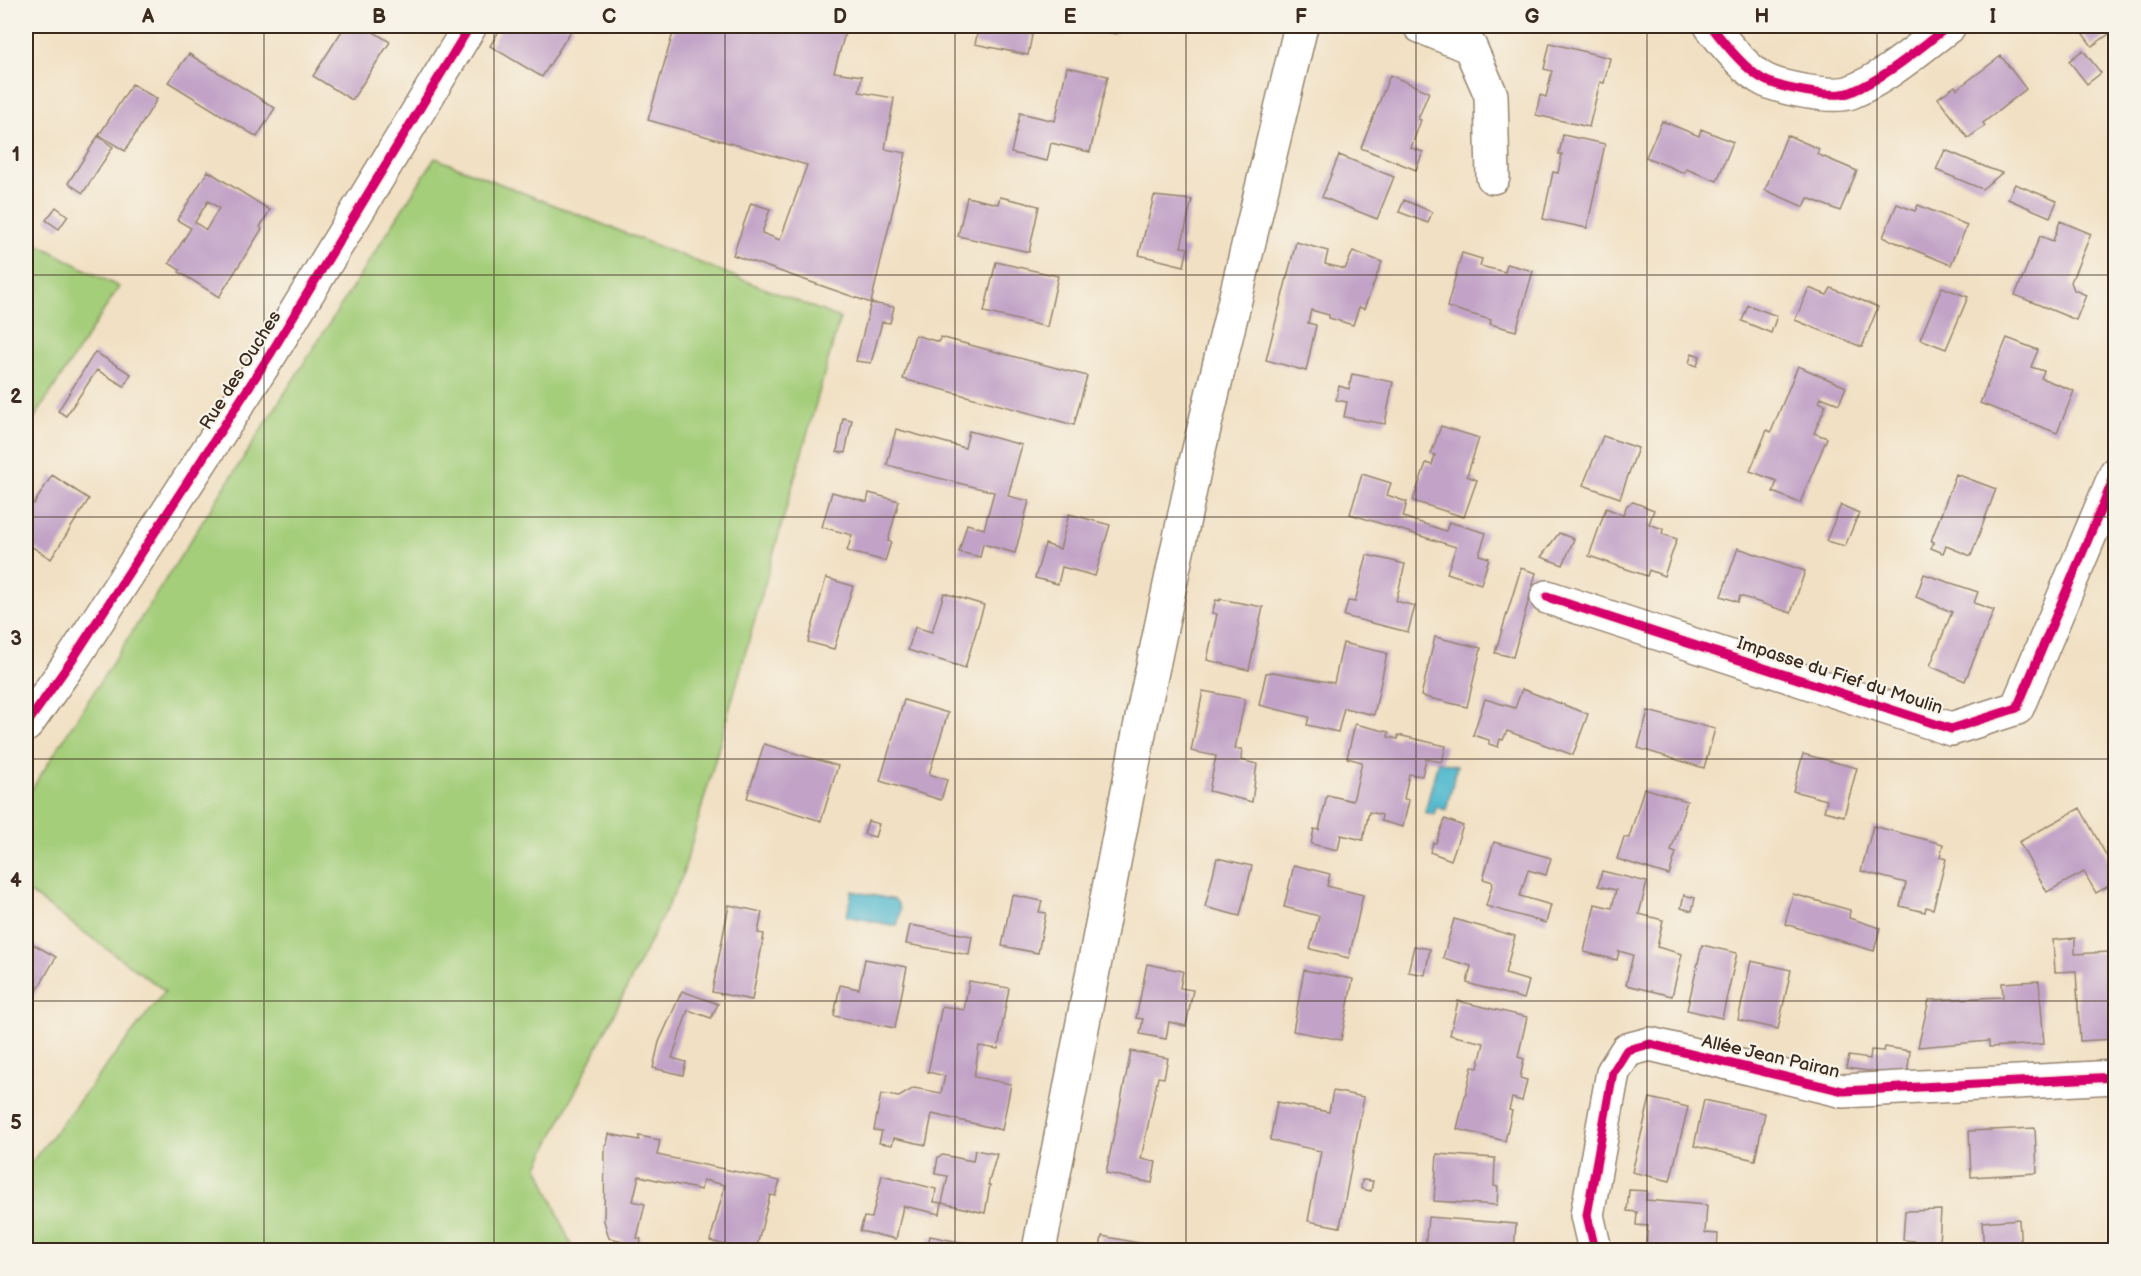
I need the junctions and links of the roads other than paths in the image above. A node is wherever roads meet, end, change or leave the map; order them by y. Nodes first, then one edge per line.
1 (470, 26) edge
2 (1301, 26) edge
3 (1420, 26) edge
4 (1711, 26) edge
5 (1949, 26) edge
6 (1494, 177) dead end
7 (2115, 473) edge
8 (1547, 597) dead end
9 (26, 725) edge
10 (2115, 1077) edge
11 (1039, 1251) edge
12 (1594, 1251) edge

1 - 9 street, Rue des Ouches
2 - 11 street
3 - 6 street
4 - 5 street
7 - 8 street, Impasse du Fief du Moulin
10 - 12 street, Allée Jean Pairan

